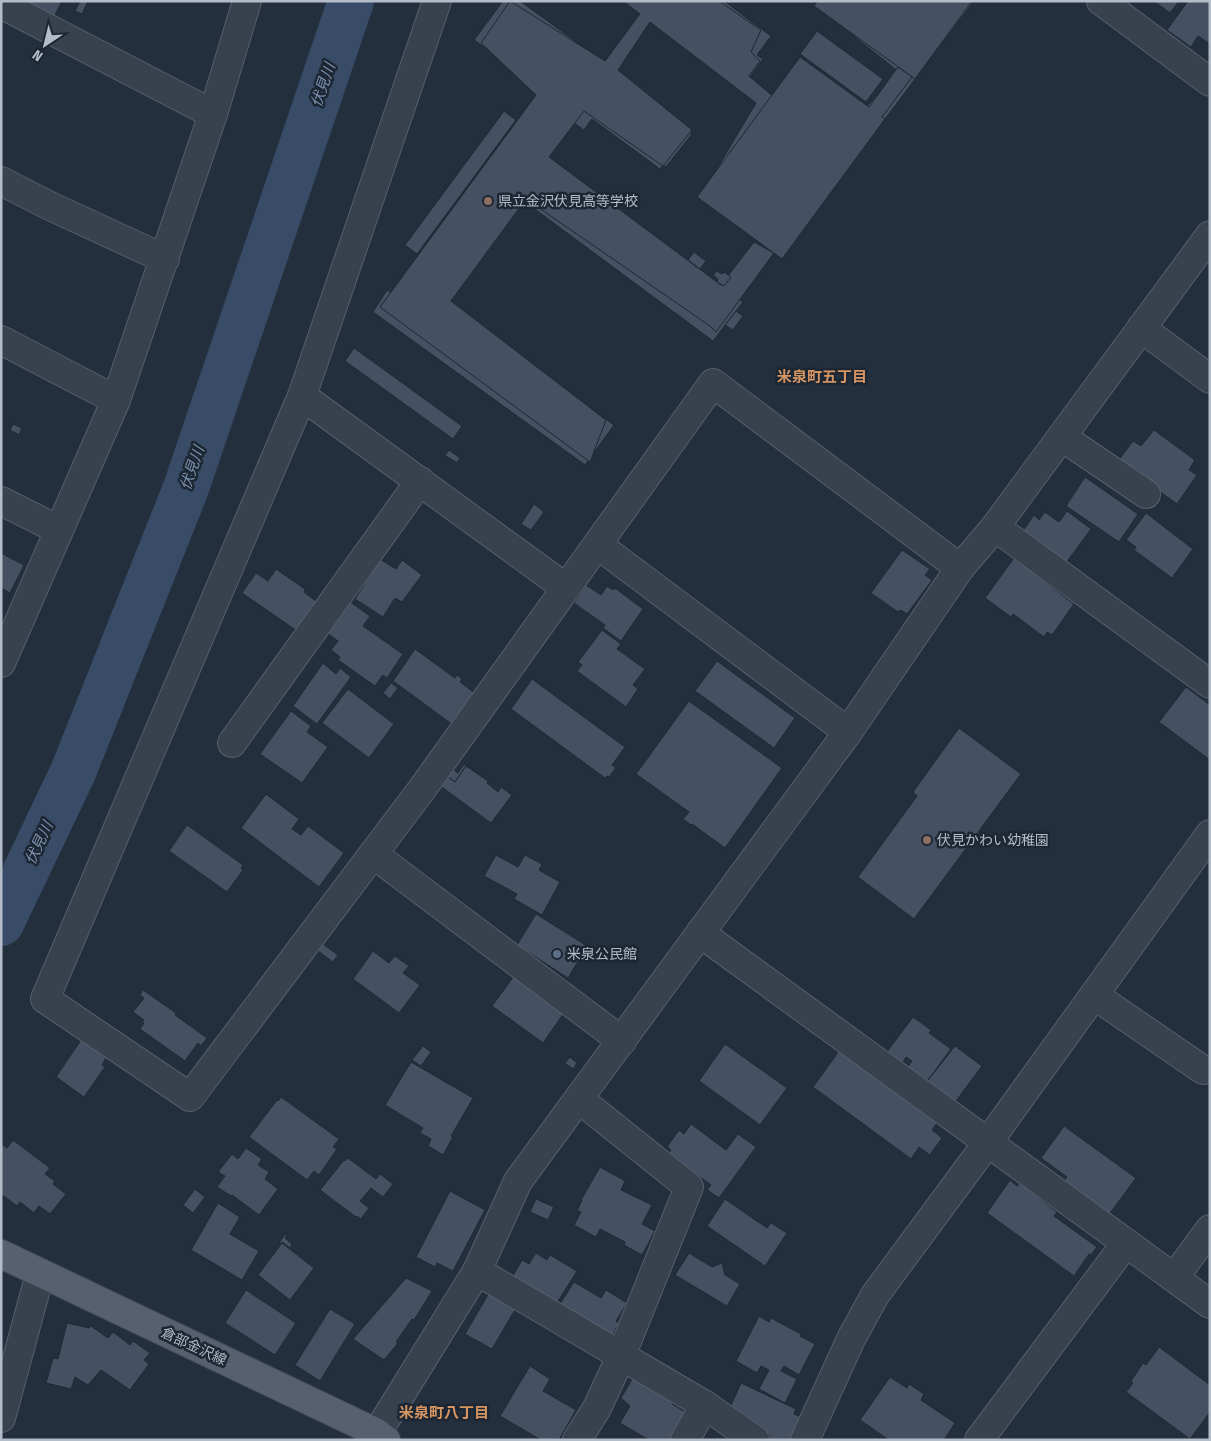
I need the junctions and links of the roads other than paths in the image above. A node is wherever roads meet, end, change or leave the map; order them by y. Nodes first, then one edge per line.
1 (247, 1) edge
2 (437, 1) edge
3 (1100, 1) edge
4 (1, 4) edge
5 (1210, 82) edge
6 (213, 114) junction
7 (1, 181) edge
8 (1210, 235) edge
9 (165, 259) junction
10 (1142, 328) junction
11 (1, 340) edge
12 (1210, 379) edge
13 (302, 396) junction
14 (116, 400) junction
15 (1062, 437) junction
16 (420, 481) junction
17 (1146, 494) dead end
18 (1, 501) edge
19 (995, 527) junction
20 (59, 530) junction
21 (598, 545) junction
22 (960, 568) junction
23 (566, 588) junction
24 (1, 663) edge
25 (1210, 684) edge
26 (848, 732) junction
27 (232, 743) dead end
28 (1210, 834) edge
29 (373, 854) junction
30 (700, 933) junction
31 (1094, 995) junction
32 (622, 1040) junction
33 (1202, 1070) dead end
34 (579, 1099) junction
35 (988, 1142) junction
36 (1210, 1229) edge
37 (1126, 1243) junction
38 (1, 1254) edge
39 (477, 1271) junction
40 (40, 1274) junction
41 (1174, 1278) junction
42 (1210, 1304) edge
43 (621, 1356) junction
44 (705, 1405) junction
45 (1, 1418) edge
46 (380, 1437) edge
47 (578, 1440) edge
48 (685, 1440) edge
49 (755, 1440) edge
50 (805, 1440) edge
51 (979, 1440) edge

1 - 6 street
2 - 13 street
3 - 5 street
4 - 6 street
6 - 9 street
7 - 9 street
8 - 10 street
9 - 14 street
10 - 12 street
10 - 15 street
11 - 14 street
13 - 16 street
13 - 29 street
14 - 20 street
15 - 17 street
15 - 19 street
16 - 23 street
16 - 27 street
18 - 20 street
19 - 22 street
19 - 25 street
20 - 24 street
21 - 22 street
21 - 23 street
21 - 26 street
22 - 26 street
23 - 29 street
26 - 30 street
28 - 31 street
29 - 32 street
30 - 32 street
30 - 35 street
31 - 33 street
31 - 35 street
32 - 34 street
34 - 39 street
34 - 43 street
35 - 37 street
35 - 50 street
36 - 41 street
37 - 41 street
37 - 51 street
38 - 40 main road, 倉部金沢線
39 - 43 street
39 - 46 street
40 - 45 street
40 - 46 main road, 倉部金沢線
41 - 42 street
43 - 44 street
43 - 47 street
44 - 48 street
44 - 49 street

